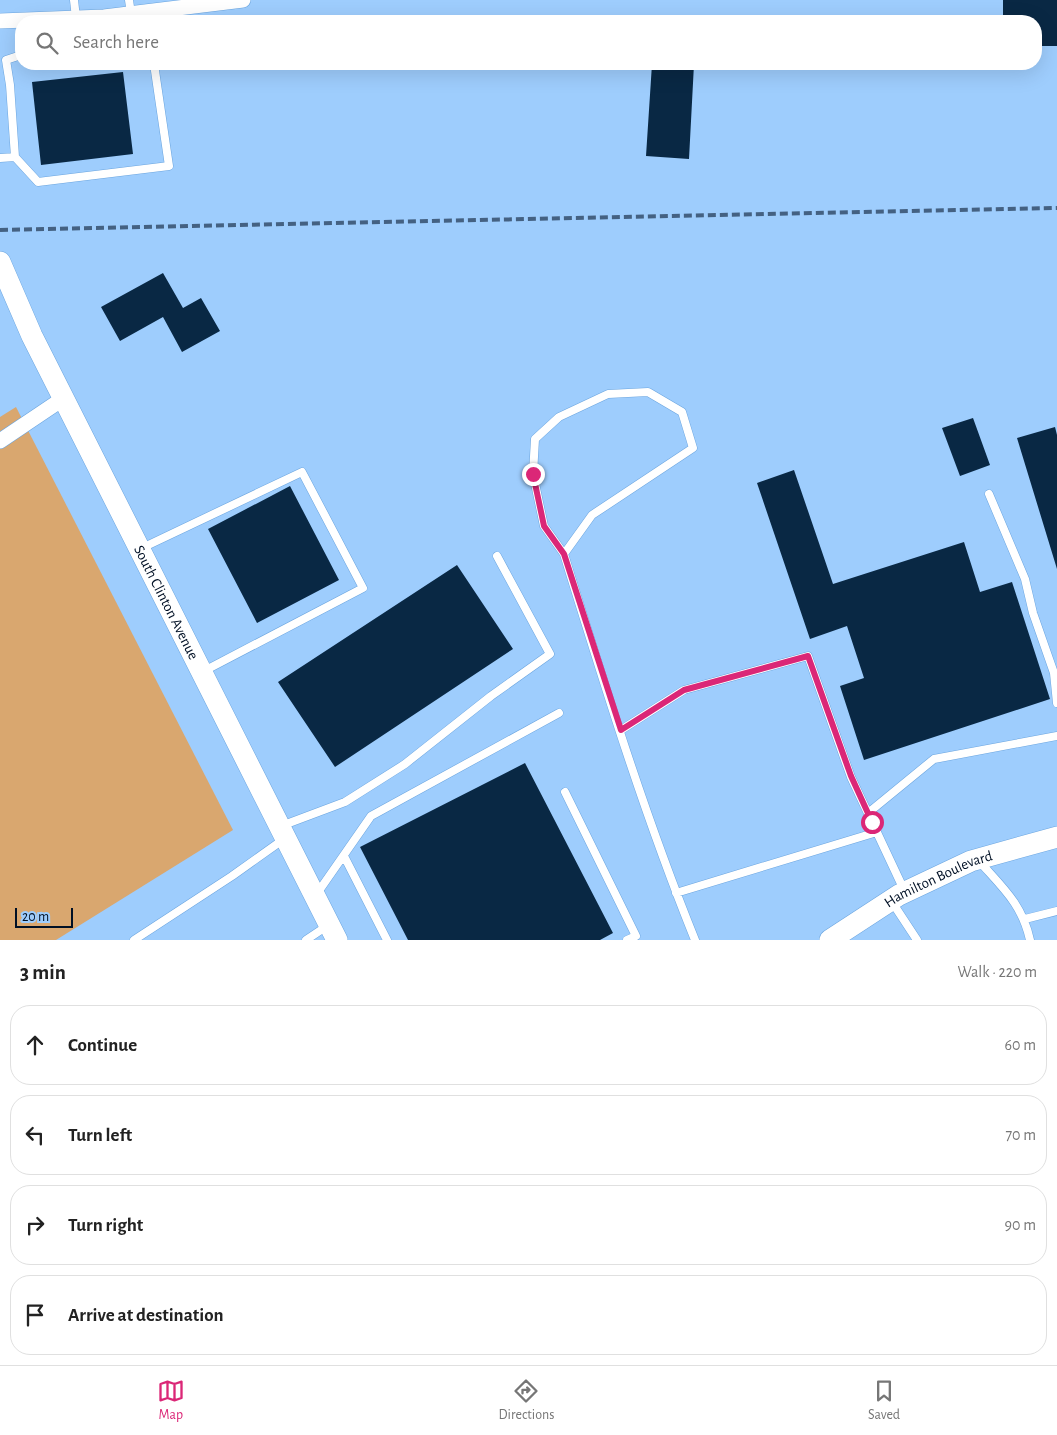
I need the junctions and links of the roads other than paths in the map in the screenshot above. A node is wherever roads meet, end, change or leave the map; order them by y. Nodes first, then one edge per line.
1 (74, 0) edge
2 (243, 0) edge
3 (183, 3) edge
4 (130, 7) edge
5 (76, 15) edge
6 (113, 15) edge
7 (149, 15) edge
8 (153, 15) edge
9 (15, 20) edge
10 (0, 21) edge
11 (15, 57) edge
12 (155, 70) edge
13 (14, 157) junction
14 (0, 158) edge
15 (0, 262) edge
16 (64, 398) junction
17 (0, 441) edge
18 (989, 494) dead end
19 (140, 549) junction
20 (564, 554) junction
21 (497, 556) dead end
22 (202, 672) junction
23 (1057, 703) edge
24 (558, 713) dead end
25 (621, 730) junction
26 (1057, 736) edge
27 (565, 792) dead end
28 (868, 813) junction
29 (282, 832) junction
30 (877, 832) junction
31 (1057, 837) edge
32 (344, 856) junction
33 (977, 859) junction
34 (676, 893) junction
35 (898, 896) junction
36 (315, 897) junction
37 (1057, 911) edge
38 (1025, 919) junction
39 (333, 932) edge
40 (134, 940) edge
41 (306, 940) edge
42 (387, 940) edge
43 (627, 940) edge
44 (695, 940) edge
45 (830, 940) edge
46 (917, 940) edge
47 (1030, 940) edge

1 - 5 lane
2 - 3 street
3 - 8 street
4 - 6 street
4 - 7 street
9 - 10 street
11 - 13 lane
12 - 13 lane
13 - 14 lane
15 - 16 street, South Clinton Avenue
16 - 17 street
16 - 19 street, South Clinton Avenue
18 - 23 lane
19 - 22 street, South Clinton Avenue
19 - 22 lane
20 - 20 lane
20 - 25 lane
21 - 29 lane
22 - 29 street, South Clinton Avenue
24 - 32 lane
25 - 28 lane
25 - 34 lane
26 - 28 lane
27 - 43 lane
28 - 30 lane
29 - 36 street, South Clinton Avenue
29 - 40 lane
30 - 34 lane
30 - 35 lane
31 - 33 street, Hamilton Boulevard
32 - 36 lane
32 - 42 lane
33 - 35 street, Hamilton Boulevard
33 - 38 lane
34 - 44 lane
35 - 45 street, Hamilton Boulevard
35 - 46 lane
36 - 39 street, South Clinton Avenue
37 - 38 lane
38 - 47 lane
39 - 41 lane

